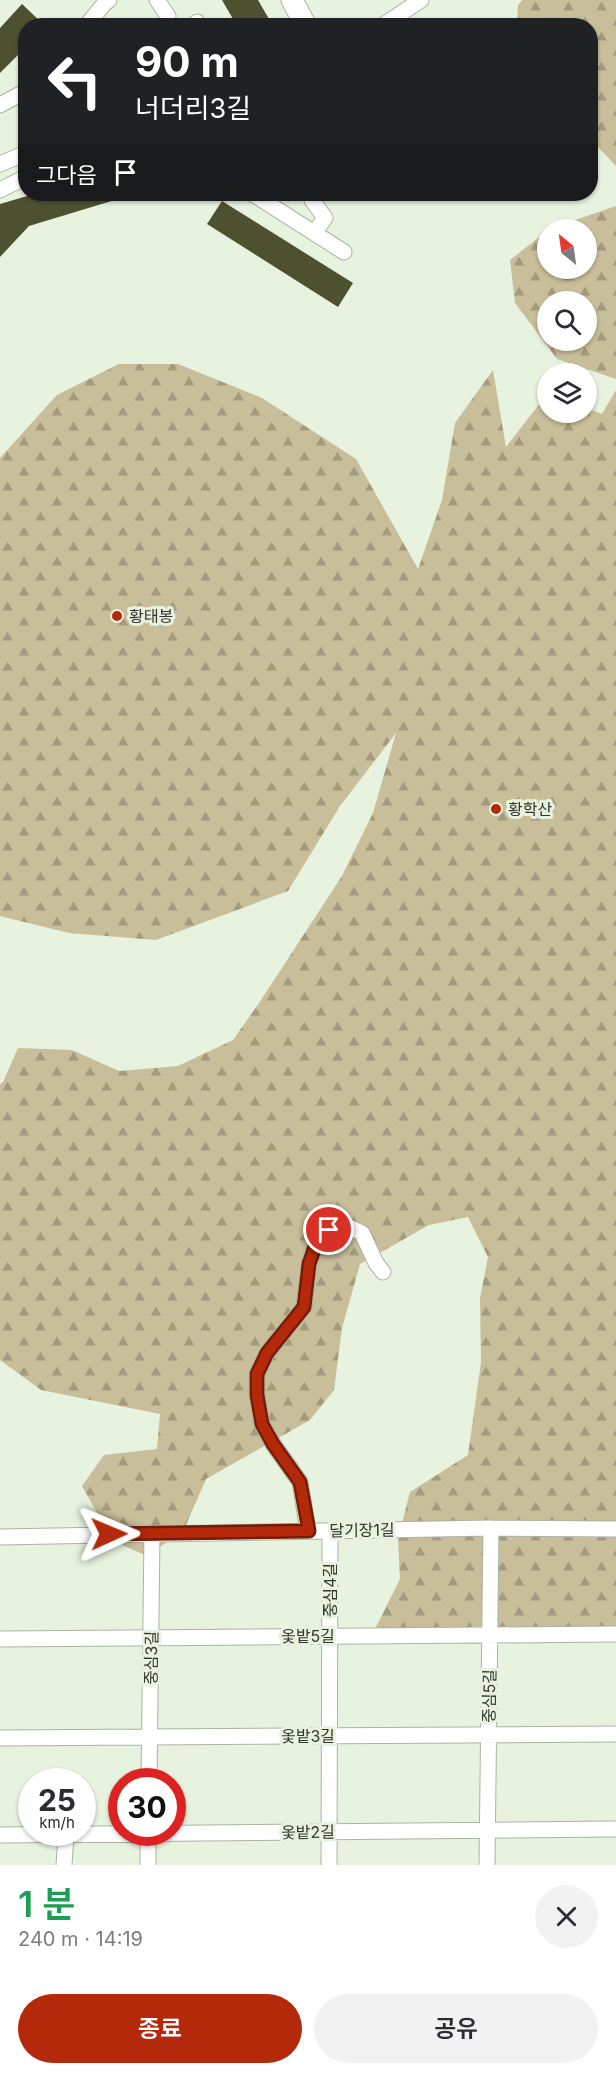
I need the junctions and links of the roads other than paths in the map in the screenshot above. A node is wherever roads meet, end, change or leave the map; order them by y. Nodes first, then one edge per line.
1 (109, 0) edge
2 (157, 0) edge
3 (292, 0) edge
4 (421, 0) edge
5 (168, 16) dead end
6 (93, 18) edge
7 (302, 18) edge
8 (394, 18) edge
9 (18, 95) edge
10 (0, 105) edge
11 (18, 156) edge
12 (0, 164) edge
13 (18, 181) edge
14 (0, 190) edge
15 (264, 201) edge
16 (313, 201) edge
17 (314, 233) junction
18 (344, 252) dead end
19 (383, 1272) dead end
20 (491, 1528) junction
21 (616, 1529) edge
22 (309, 1531) junction
23 (330, 1531) junction
24 (152, 1534) junction
25 (0, 1536) edge
26 (616, 1634) edge
27 (490, 1635) junction
28 (330, 1636) junction
29 (151, 1638) junction
30 (0, 1639) edge
31 (488, 1734) junction
32 (616, 1734) edge
33 (330, 1736) junction
34 (150, 1737) junction
35 (0, 1738) edge
36 (149, 1768) edge
37 (616, 1829) edge
38 (487, 1831) junction
39 (329, 1832) junction
40 (186, 1833) edge
41 (0, 1835) edge
42 (18, 1835) edge
43 (65, 1846) edge
44 (148, 1846) edge
45 (64, 1865) edge
46 (148, 1865) edge
47 (329, 1865) edge
48 (487, 1865) edge

1 - 6 street
2 - 5 street
3 - 7 main road
4 - 8 street
9 - 10 street
11 - 12 street
13 - 14 street
15 - 17 street
16 - 17 street
17 - 18 street
19 - 22 street
20 - 21 street, 달기장1길
20 - 23 street, 달기장1길
20 - 27 street, 중심5길
22 - 23 street, 달기장1길
22 - 24 street, 달기장1길
23 - 28 street, 중심4길
24 - 25 street, 달기장1길
24 - 29 street, 중심3길
26 - 27 street, 옻밭5길
27 - 28 street, 옻밭5길
27 - 31 street, 중심5길
28 - 29 street, 옻밭5길
28 - 33 street, 중심4길
29 - 30 street, 옻밭5길
29 - 34 street, 중심3길
31 - 32 street, 옻밭3길
31 - 33 street, 옻밭3길
31 - 38 street, 중심5길
33 - 34 street, 옻밭3길
33 - 39 street, 중심4길
34 - 35 street, 옻밭3길
34 - 36 street, 중심3길
37 - 38 street, 옻밭2길
38 - 39 street, 옻밭2길
38 - 48 street, 중심5길
39 - 40 street, 옻밭2길
39 - 47 street, 중심4길
41 - 42 street, 옻밭2길
43 - 45 street
44 - 46 street

